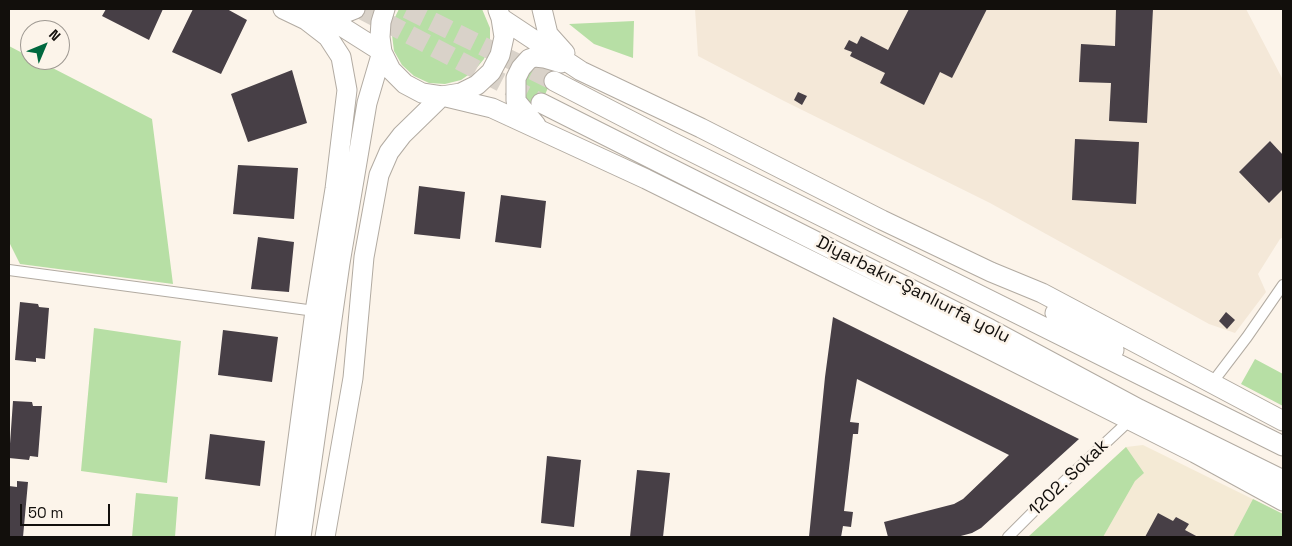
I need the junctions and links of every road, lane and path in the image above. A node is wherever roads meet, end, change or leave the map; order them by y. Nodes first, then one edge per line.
1 (283, 9) edge
2 (314, 9) edge
3 (325, 9) edge
4 (355, 9) edge
5 (385, 9) edge
6 (542, 9) edge
7 (499, 13) edge
8 (382, 52) junction
9 (581, 70) junction
10 (554, 81) tunnel mouth
11 (442, 96) junction
12 (541, 103) tunnel mouth
13 (539, 129) junction
14 (9, 270) edge
15 (991, 272) junction
16 (1283, 286) edge
17 (315, 311) junction
18 (1212, 383) junction
19 (1195, 402) junction
20 (1134, 415) junction
21 (1283, 421) edge
22 (1283, 446) edge
23 (1283, 480) edge
24 (1283, 500) edge
25 (285, 537) edge
26 (301, 537) edge
27 (325, 537) edge
28 (1008, 537) edge

1 - 17 highway
2 - 8 highway
3 - 4 highway
5 - 8 highway
6 - 9 highway
7 - 9 highway
7 - 11 highway
8 - 11 highway
8 - 26 highway
9 - 13 highway
9 - 15 highway
10 - 19 highway, Diyarbakır-Şanlıurfa yolu
11 - 13 highway
11 - 27 highway
12 - 20 highway, Diyarbakır-Şanlıurfa yolu
13 - 20 highway
14 - 17 street
15 - 18 highway
15 - 19 highway
16 - 18 street
17 - 25 highway
18 - 21 highway
19 - 22 highway, Diyarbakır-Şanlıurfa yolu
20 - 23 highway, Diyarbakır-Şanlıurfa yolu
20 - 24 highway
20 - 28 street, 1202. Sokak

